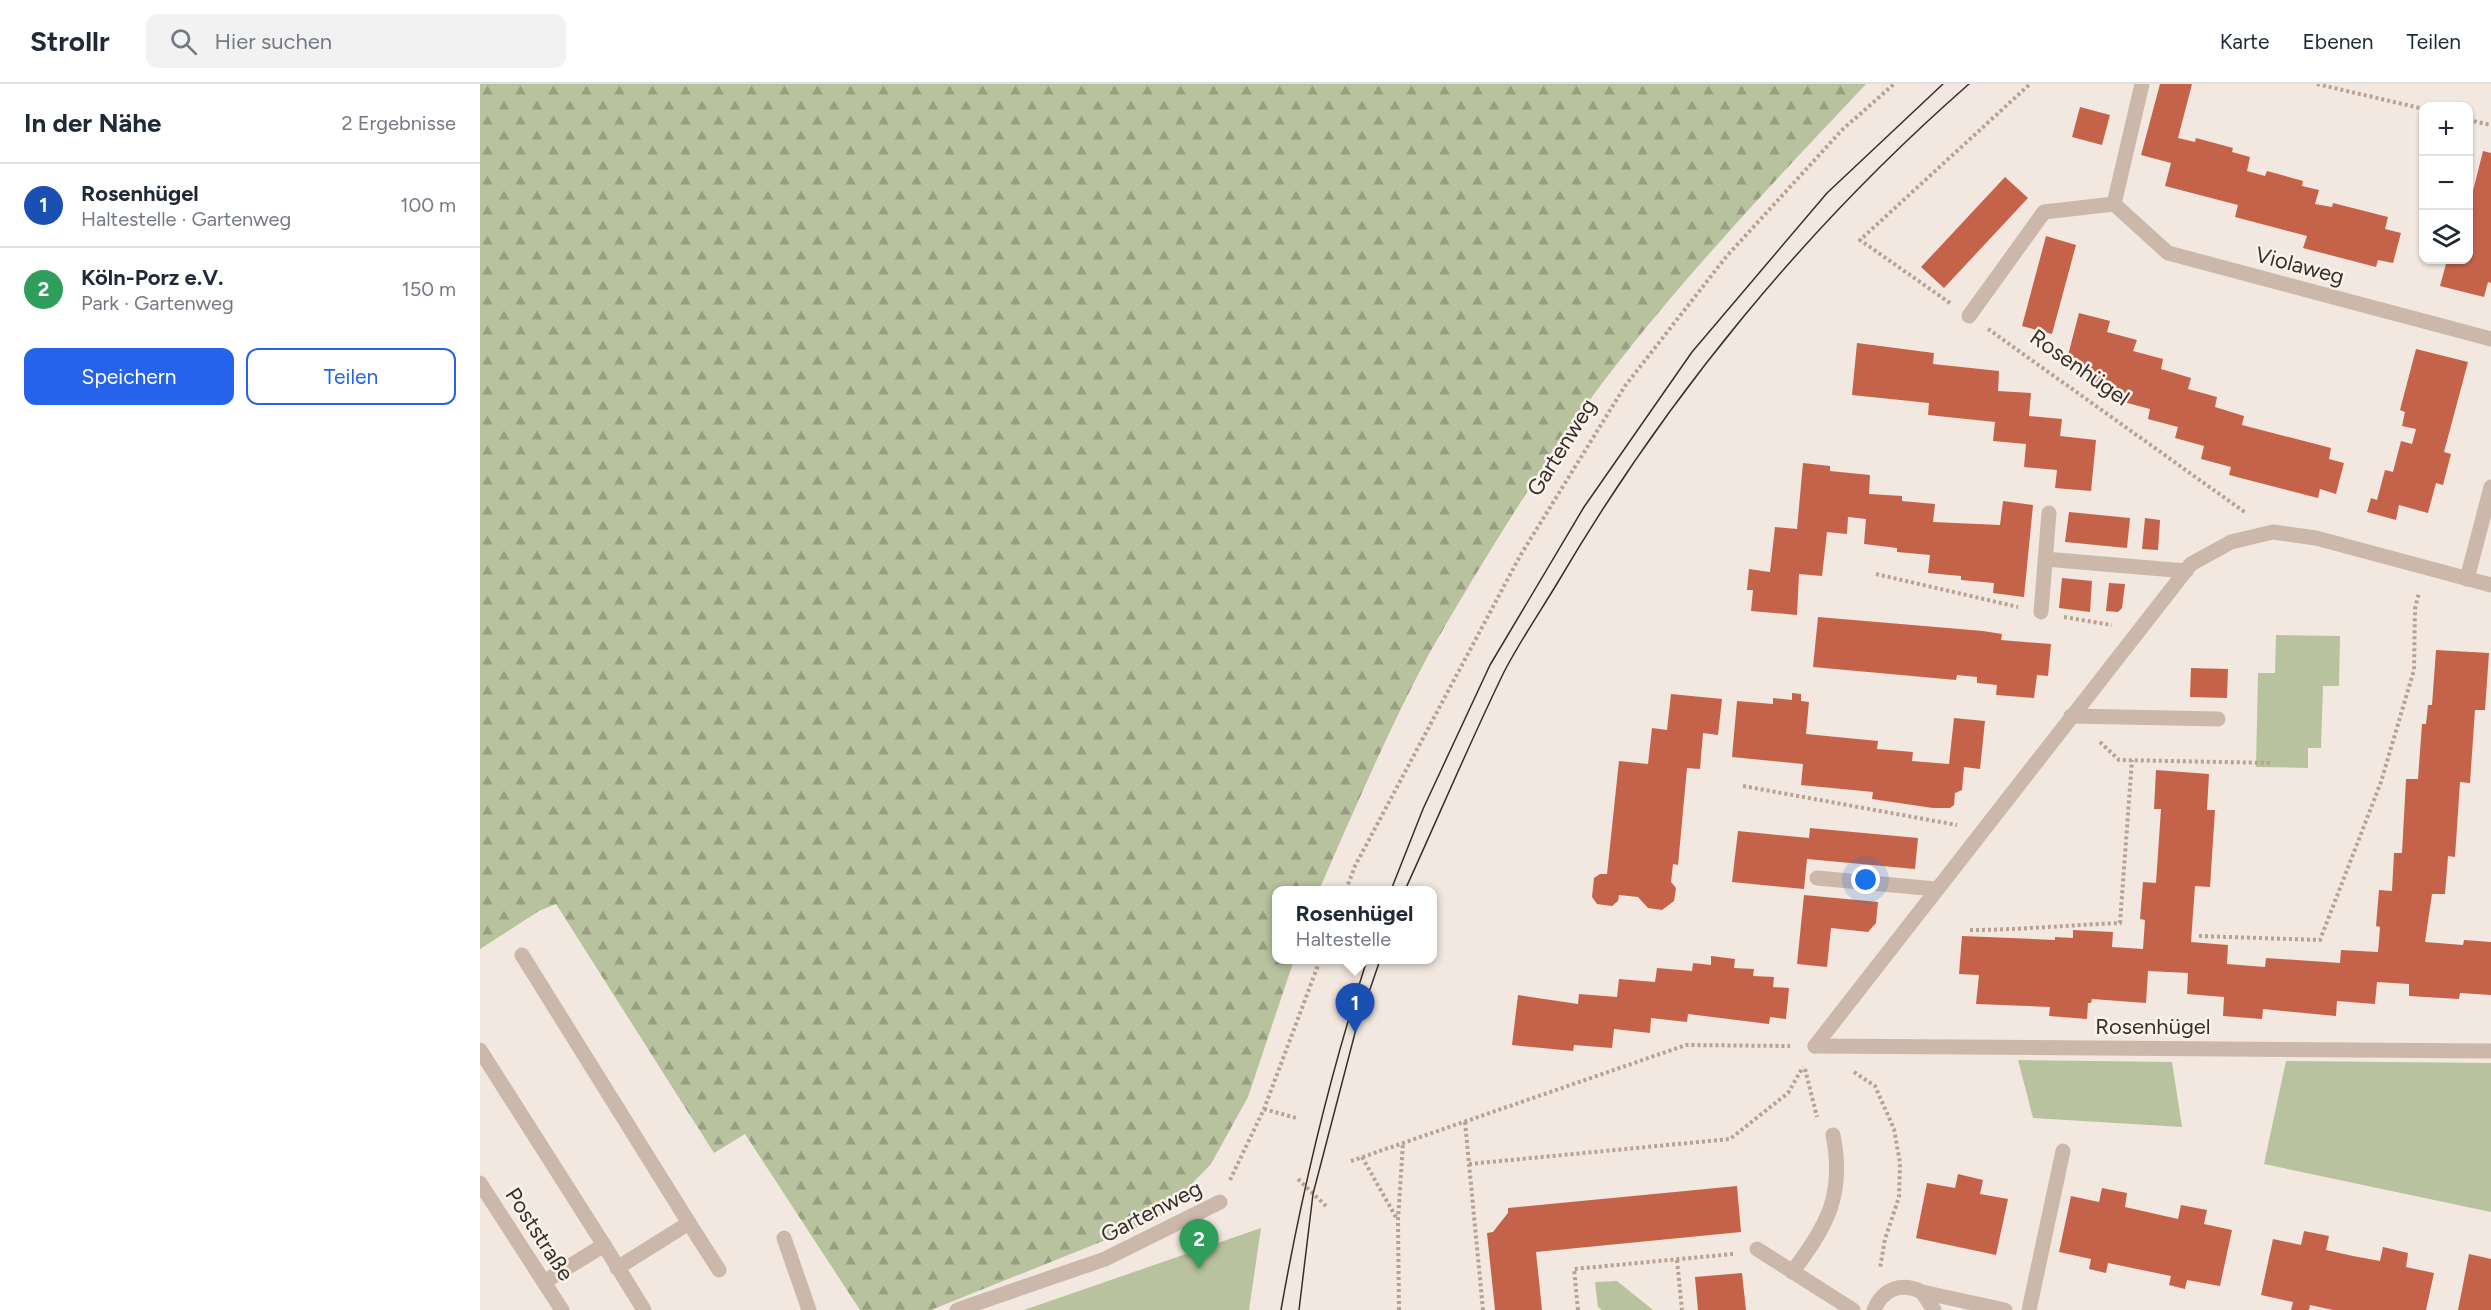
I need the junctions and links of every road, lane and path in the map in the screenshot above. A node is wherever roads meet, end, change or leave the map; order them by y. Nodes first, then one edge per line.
1 (1894, 84) edge
2 (2030, 84) edge
3 (2142, 84) edge
4 (2317, 84) edge
5 (2419, 108) edge
6 (2473, 121) edge
7 (2491, 125) edge
8 (2114, 204) junction
9 (1969, 316) junction
10 (2491, 339) edge
11 (2491, 487) edge
12 (2049, 513) dead end
13 (2274, 532) junction
14 (2046, 559) junction
15 (2424, 566) junction
16 (2186, 571) junction
17 (1876, 574) dead end
18 (2468, 579) junction
19 (2491, 585) edge
20 (2041, 612) junction
21 (2139, 629) junction
22 (2071, 716) junction
23 (2218, 719) dead end
24 (2132, 760) junction
25 (2273, 763) dead end
26 (1743, 786) dead end
27 (1981, 830) junction
28 (1817, 878) dead end
29 (1348, 886) edge
30 (1936, 889) junction
31 (1970, 930) dead end
32 (2199, 936) dead end
33 (522, 955) dead end
34 (1318, 964) edge
35 (1815, 1046) junction
36 (480, 1050) edge
37 (2491, 1051) edge
38 (1850, 1069) dead end
39 (1264, 1108) junction
40 (1296, 1118) dead end
41 (1465, 1122) junction
42 (1833, 1135) joint
43 (1403, 1143) junction
44 (2063, 1151) dead end
45 (1362, 1157) junction
46 (1351, 1161) dead end
47 (1469, 1164) junction
48 (1298, 1179) dead end
49 (480, 1183) edge
50 (1220, 1202) joint
51 (1326, 1206) dead end
52 (1398, 1220) junction
53 (689, 1222) junction
54 (784, 1238) dead end
55 (604, 1245) junction
56 (1756, 1249) joint
57 (1677, 1260) junction
58 (617, 1268) junction
59 (720, 1270) dead end
60 (1792, 1272) junction
61 (1878, 1280) dead end
62 (544, 1282) junction
63 (1922, 1292) junction
64 (562, 1310) edge
65 (644, 1310) edge
66 (810, 1310) edge
67 (957, 1310) edge
68 (1399, 1310) edge
69 (1484, 1310) edge
70 (1578, 1310) edge
71 (1682, 1310) edge
72 (1853, 1310) edge
73 (1874, 1310) edge
74 (1934, 1310) edge
75 (2005, 1310) edge
76 (2029, 1310) edge

1 - 29 path, Gartenweg
2 - 9 path, Rosenhügel
3 - 8 street
4 - 5 path
6 - 7 path
8 - 9 street
8 - 10 street, Violaweg
9 - 13 path, Rosenhügel
11 - 18 street
12 - 14 street
13 - 15 street
13 - 16 street
14 - 16 street
14 - 20 street
15 - 18 street
15 - 32 path
16 - 21 street
17 - 20 path
18 - 19 street
20 - 21 path
21 - 22 street
22 - 23 street
22 - 24 path
22 - 27 street
24 - 25 path
24 - 31 path
26 - 27 path
27 - 30 street
28 - 30 street
30 - 35 street
33 - 53 street
34 - 39 path, Gartenweg
35 - 37 street, Rosenhügel
35 - 41 path
36 - 55 street
38 - 61 path
39 - 40 path
39 - 50 path, Gartenweg
41 - 43 path
41 - 47 path
42 - 47 path
42 - 60 street
43 - 45 path
43 - 52 path
44 - 76 street
45 - 46 path
45 - 52 path
47 - 69 path
48 - 51 path
49 - 62 street, Poststraße
50 - 67 street, Gartenweg
52 - 68 path
53 - 58 street
53 - 59 street
54 - 66 street
55 - 58 street
55 - 62 street
56 - 57 path
56 - 60 street
57 - 70 path
57 - 71 path
58 - 65 street
60 - 72 street
62 - 64 street, Poststraße
63 - 73 street
63 - 74 street
63 - 75 street

